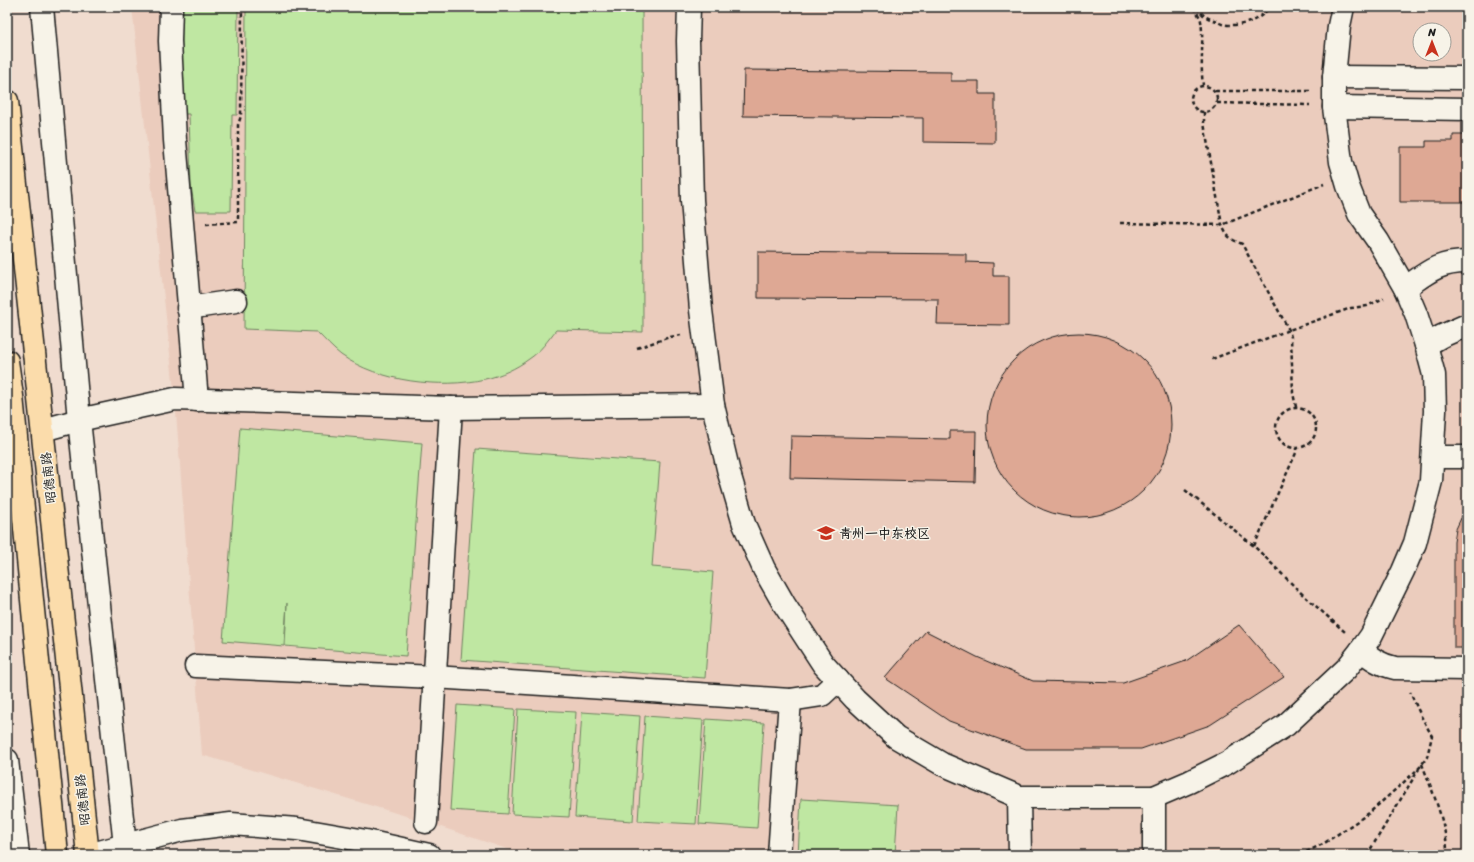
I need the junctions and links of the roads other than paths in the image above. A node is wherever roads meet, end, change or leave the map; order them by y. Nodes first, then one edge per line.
1 (42, 7) edge
2 (171, 7) edge
3 (689, 7) edge
4 (1344, 7) edge
5 (1334, 77) junction
6 (1467, 78) edge
7 (7, 101) edge
8 (1334, 107) junction
9 (1467, 109) edge
10 (1467, 262) edge
11 (1405, 288) junction
12 (236, 301) dead end
13 (188, 308) junction
14 (1467, 325) edge
15 (1426, 345) junction
16 (7, 361) edge
17 (197, 400) junction
18 (713, 405) junction
19 (451, 408) junction
20 (79, 420) junction
21 (43, 430) junction
22 (1433, 457) junction
23 (1467, 457) edge
24 (1361, 650) junction
25 (196, 666) dead end
26 (1467, 669) edge
27 (434, 677) junction
28 (838, 680) junction
29 (790, 700) junction
30 (7, 760) edge
31 (1019, 797) junction
32 (1154, 797) junction
33 (426, 822) dead end
34 (126, 850) edge
35 (18, 855) edge
36 (57, 855) edge
37 (88, 855) edge
38 (429, 855) edge
39 (779, 855) edge
40 (1020, 855) edge
41 (1154, 855) edge

1 - 20 street
2 - 13 street
3 - 18 street
4 - 5 street
5 - 6 street
5 - 8 street
7 - 21 main road, 昭德南路
8 - 9 street
8 - 11 street
10 - 11 street
11 - 15 street
12 - 13 street
13 - 17 street
14 - 15 street
15 - 22 street
16 - 36 main road
17 - 19 street
17 - 20 street
18 - 19 street
18 - 28 street
19 - 27 street
20 - 21 street
20 - 34 street
21 - 37 main road, 昭德南路
22 - 23 street
22 - 24 street
24 - 26 street
24 - 32 street
25 - 27 street
27 - 29 street
27 - 33 street
28 - 29 street
28 - 31 street
29 - 39 street
30 - 35 street
31 - 32 street
31 - 40 street
32 - 41 street
34 - 37 street
34 - 38 street

